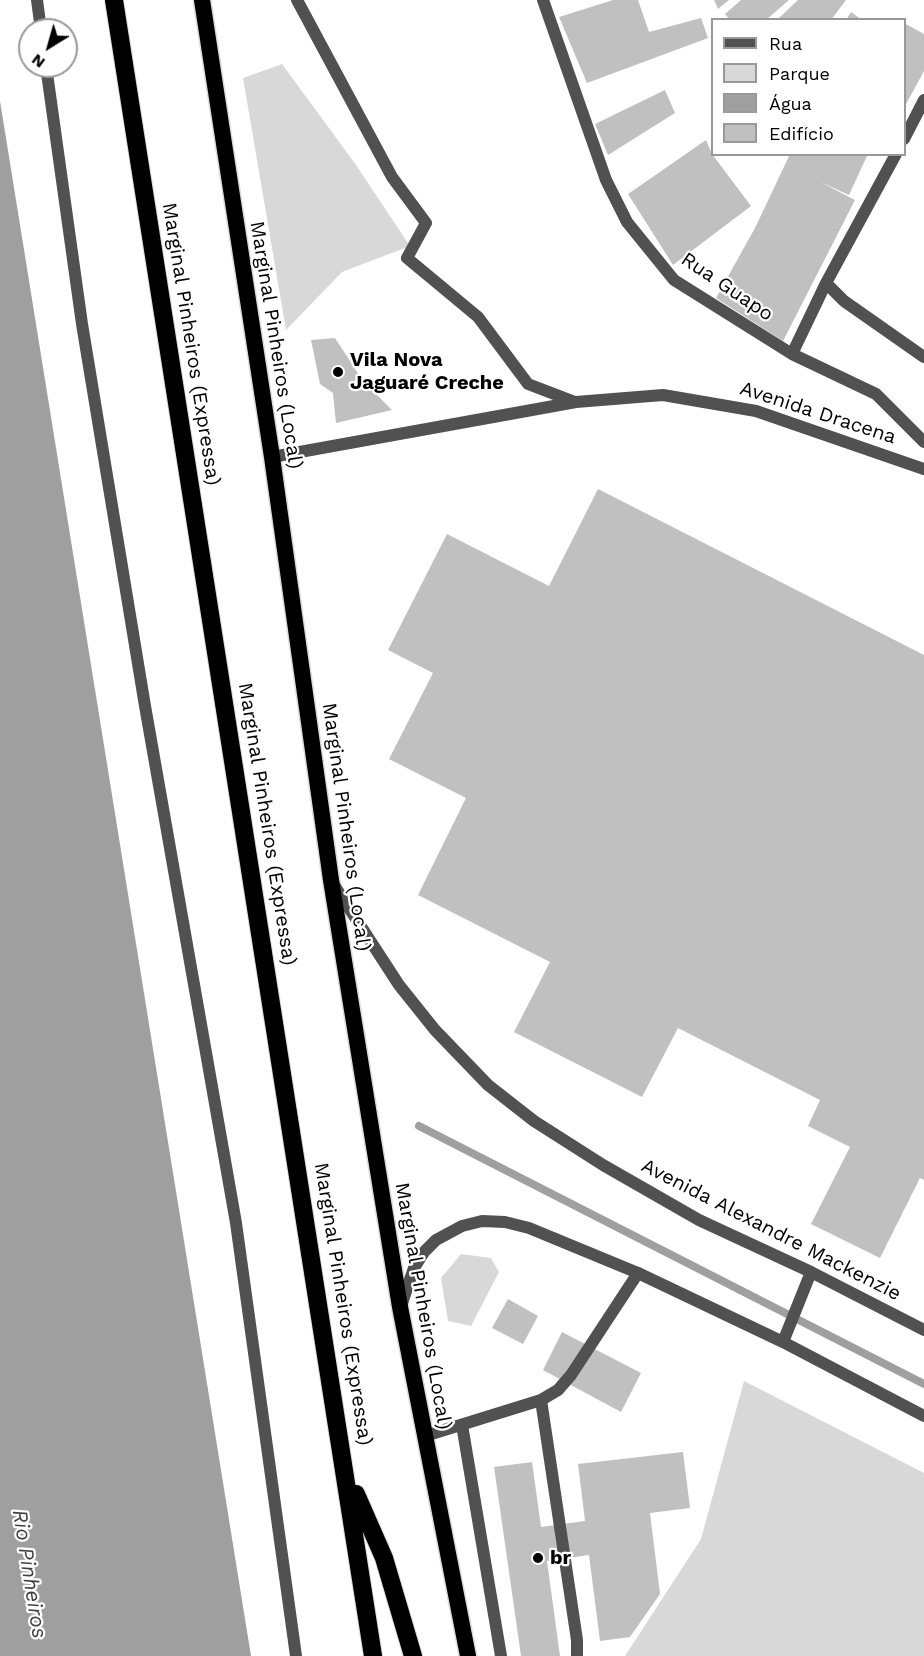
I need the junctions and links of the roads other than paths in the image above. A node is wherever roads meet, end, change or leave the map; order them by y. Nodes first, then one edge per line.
1 (37, 0) edge
2 (114, 0) edge
3 (202, 0) edge
4 (297, 0) edge
5 (543, 0) edge
6 (39, 18) edge
7 (48, 78) edge
8 (924, 100) edge
9 (906, 135) edge
10 (895, 156) edge
11 (826, 283) junction
12 (792, 354) junction
13 (924, 357) edge
14 (576, 402) junction
15 (924, 442) edge
16 (272, 457) junction
17 (924, 469) edge
18 (331, 880) junction
19 (811, 1272) junction
20 (638, 1273) junction
21 (400, 1307) junction
22 (924, 1330) edge
23 (783, 1342) junction
24 (541, 1400) junction
25 (924, 1416) edge
26 (462, 1425) junction
27 (425, 1436) junction
28 (346, 1473) junction
29 (296, 1656) edge
30 (374, 1656) edge
31 (413, 1656) edge
32 (468, 1656) edge
33 (501, 1656) edge
34 (577, 1656) edge

1 - 6 street
2 - 28 highway, Marginal Pinheiros (Expressa)
3 - 16 highway, Marginal Pinheiros (Local)
4 - 14 street
5 - 12 street, Rua Guapo
7 - 29 street
8 - 9 street
10 - 11 street
11 - 12 street
11 - 13 street
12 - 15 street, Rua Guapo
14 - 16 street, Avenida Dracena
14 - 17 street, Avenida Dracena
16 - 18 highway, Marginal Pinheiros (Local)
18 - 19 street, Avenida Alexandre Mackenzie
18 - 21 highway, Marginal Pinheiros (Local)
19 - 22 street, Avenida Alexandre Mackenzie
19 - 23 street
20 - 21 street
20 - 23 street
20 - 24 street
21 - 27 highway, Marginal Pinheiros (Local)
23 - 25 street
24 - 26 street
24 - 34 street
26 - 27 street
26 - 33 street
27 - 32 highway, Marginal Pinheiros (Local)
28 - 30 highway, Marginal Pinheiros (Expressa)
28 - 31 highway

